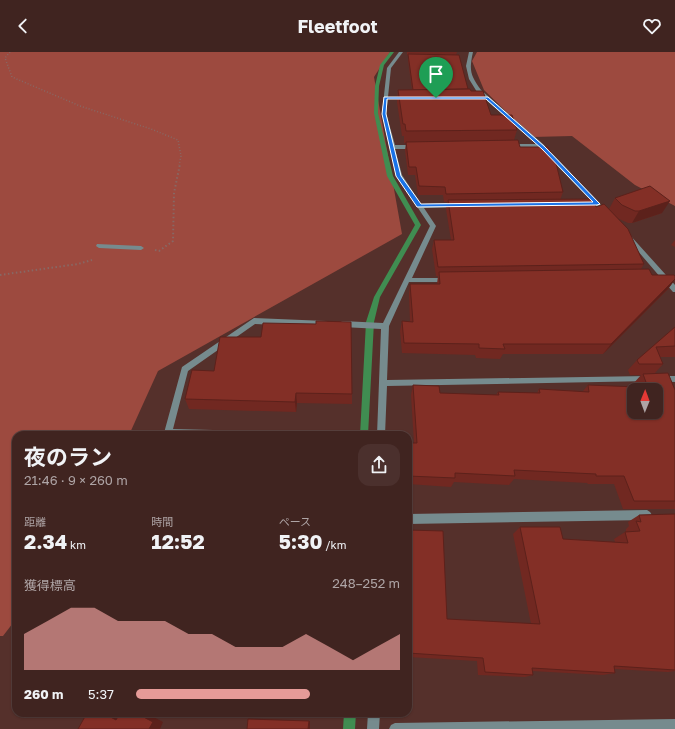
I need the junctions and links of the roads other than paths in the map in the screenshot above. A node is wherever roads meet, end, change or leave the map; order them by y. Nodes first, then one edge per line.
1 (470, 55) edge
2 (400, 56) edge
3 (462, 58) dead end
4 (386, 98) junction
5 (417, 98) edge
6 (479, 98) edge
7 (487, 98) junction
8 (541, 145) junction
9 (502, 146) edge
10 (392, 147) junction
11 (423, 147) edge
12 (589, 204) edge
13 (597, 204) junction
14 (466, 205) edge
15 (419, 206) junction
16 (613, 220) edge
17 (623, 231) edge
18 (99, 246) dead end
19 (141, 248) road end
20 (655, 276) edge
21 (663, 276) junction
22 (407, 280) junction
23 (455, 280) edge
24 (675, 290) edge
25 (385, 326) junction
26 (675, 379) edge
27 (383, 383) junction
28 (169, 431) edge
29 (381, 431) edge
30 (659, 515) edge
31 (412, 519) edge
32 (374, 717) edge
33 (675, 725) edge
34 (373, 729) edge
35 (395, 729) edge

1 - 3 street
1 - 7 street
2 - 4 street
4 - 5 street
4 - 10 street
6 - 7 street
7 - 8 street
8 - 9 street
8 - 13 street
10 - 11 street
10 - 15 street
12 - 13 street
13 - 16 street
14 - 15 street
15 - 22 street
17 - 21 street
18 - 19 street
20 - 21 street
21 - 24 street
22 - 23 street
22 - 25 street
25 - 27 street
25 - 28 street
26 - 27 street
27 - 29 street
30 - 31 street
32 - 34 street
33 - 35 street

